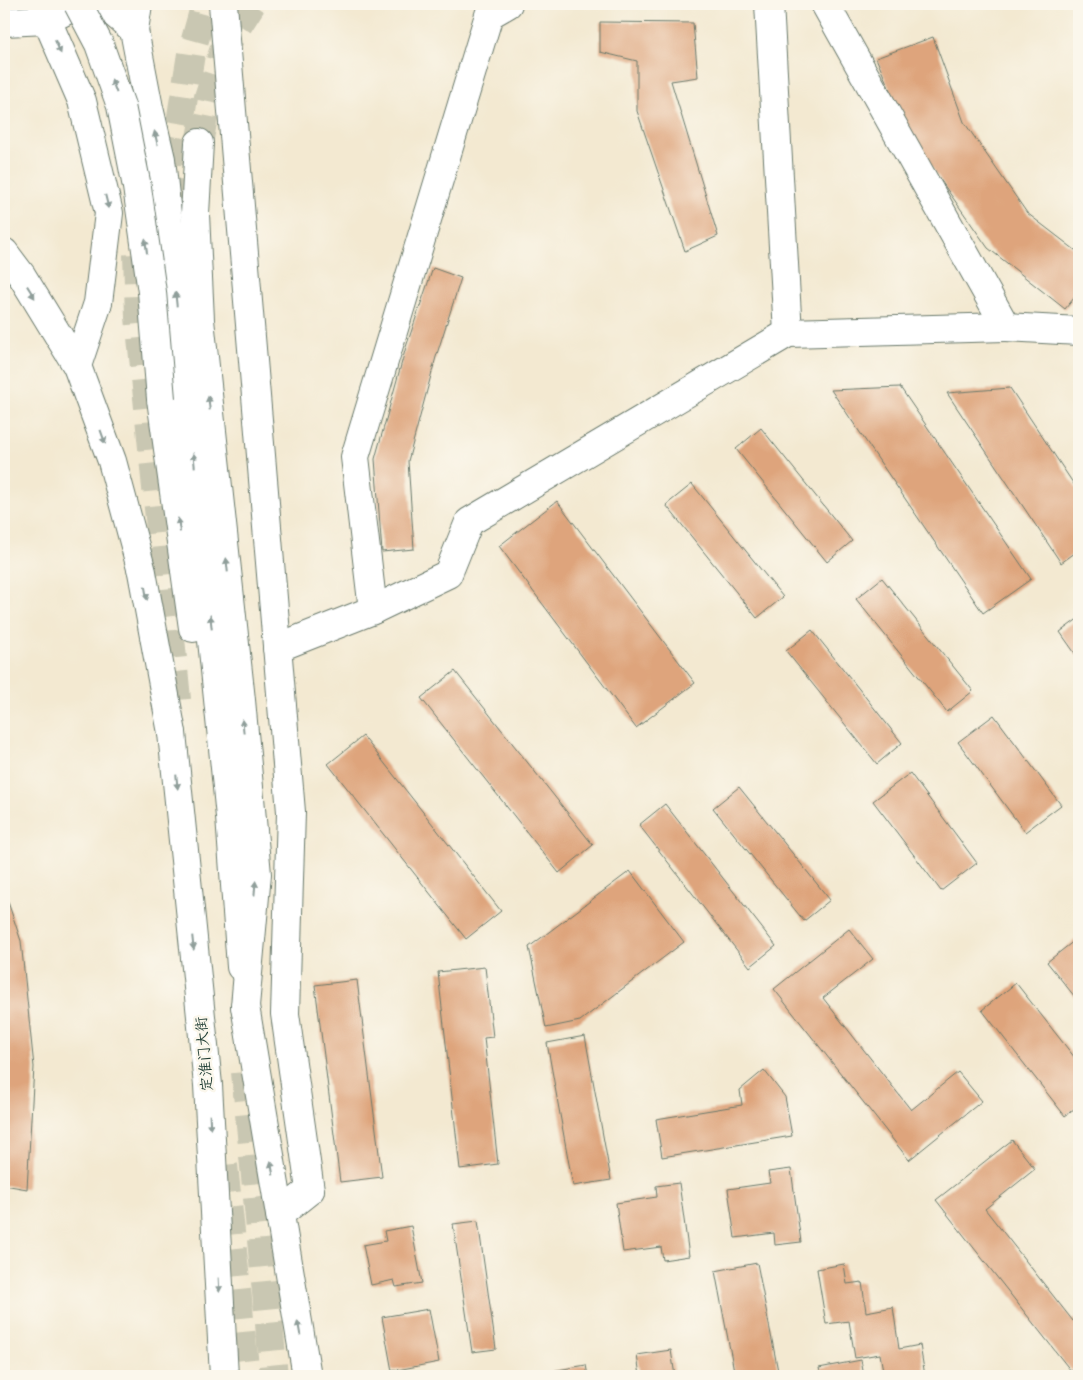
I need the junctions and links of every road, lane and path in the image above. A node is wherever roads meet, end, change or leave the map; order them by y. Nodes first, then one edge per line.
1 (79, 4) edge
2 (103, 4) edge
3 (223, 4) edge
4 (508, 4) edge
5 (769, 4) edge
6 (826, 4) edge
7 (136, 17) edge
8 (46, 20) junction
9 (4, 22) edge
10 (199, 143) tunnel mouth
11 (4, 252) edge
12 (1006, 327) junction
13 (1079, 331) edge
14 (788, 333) junction
15 (77, 366) junction
16 (373, 610) junction
17 (277, 648) junction
18 (241, 967) junction
19 (245, 1006) junction
20 (280, 1214) junction
21 (224, 1376) edge
22 (307, 1376) edge

1 - 8 main road
18 -> 1 main road, bridge
2 - 7 main road
3 - 17 main road
4 - 16 main road
5 - 14 main road
6 - 12 main road
18 -> 7 main road
8 - 9 main road
8 -> 15 main road
19 -> 10 main road
11 -> 15 main road, 定淮门大街
12 - 13 main road
12 - 14 main road
14 - 16 main road
15 -> 21 main road, 定淮门大街
16 - 17 main road
17 - 20 main road
18 - 19 main road
20 -> 19 main road
22 -> 20 main road

